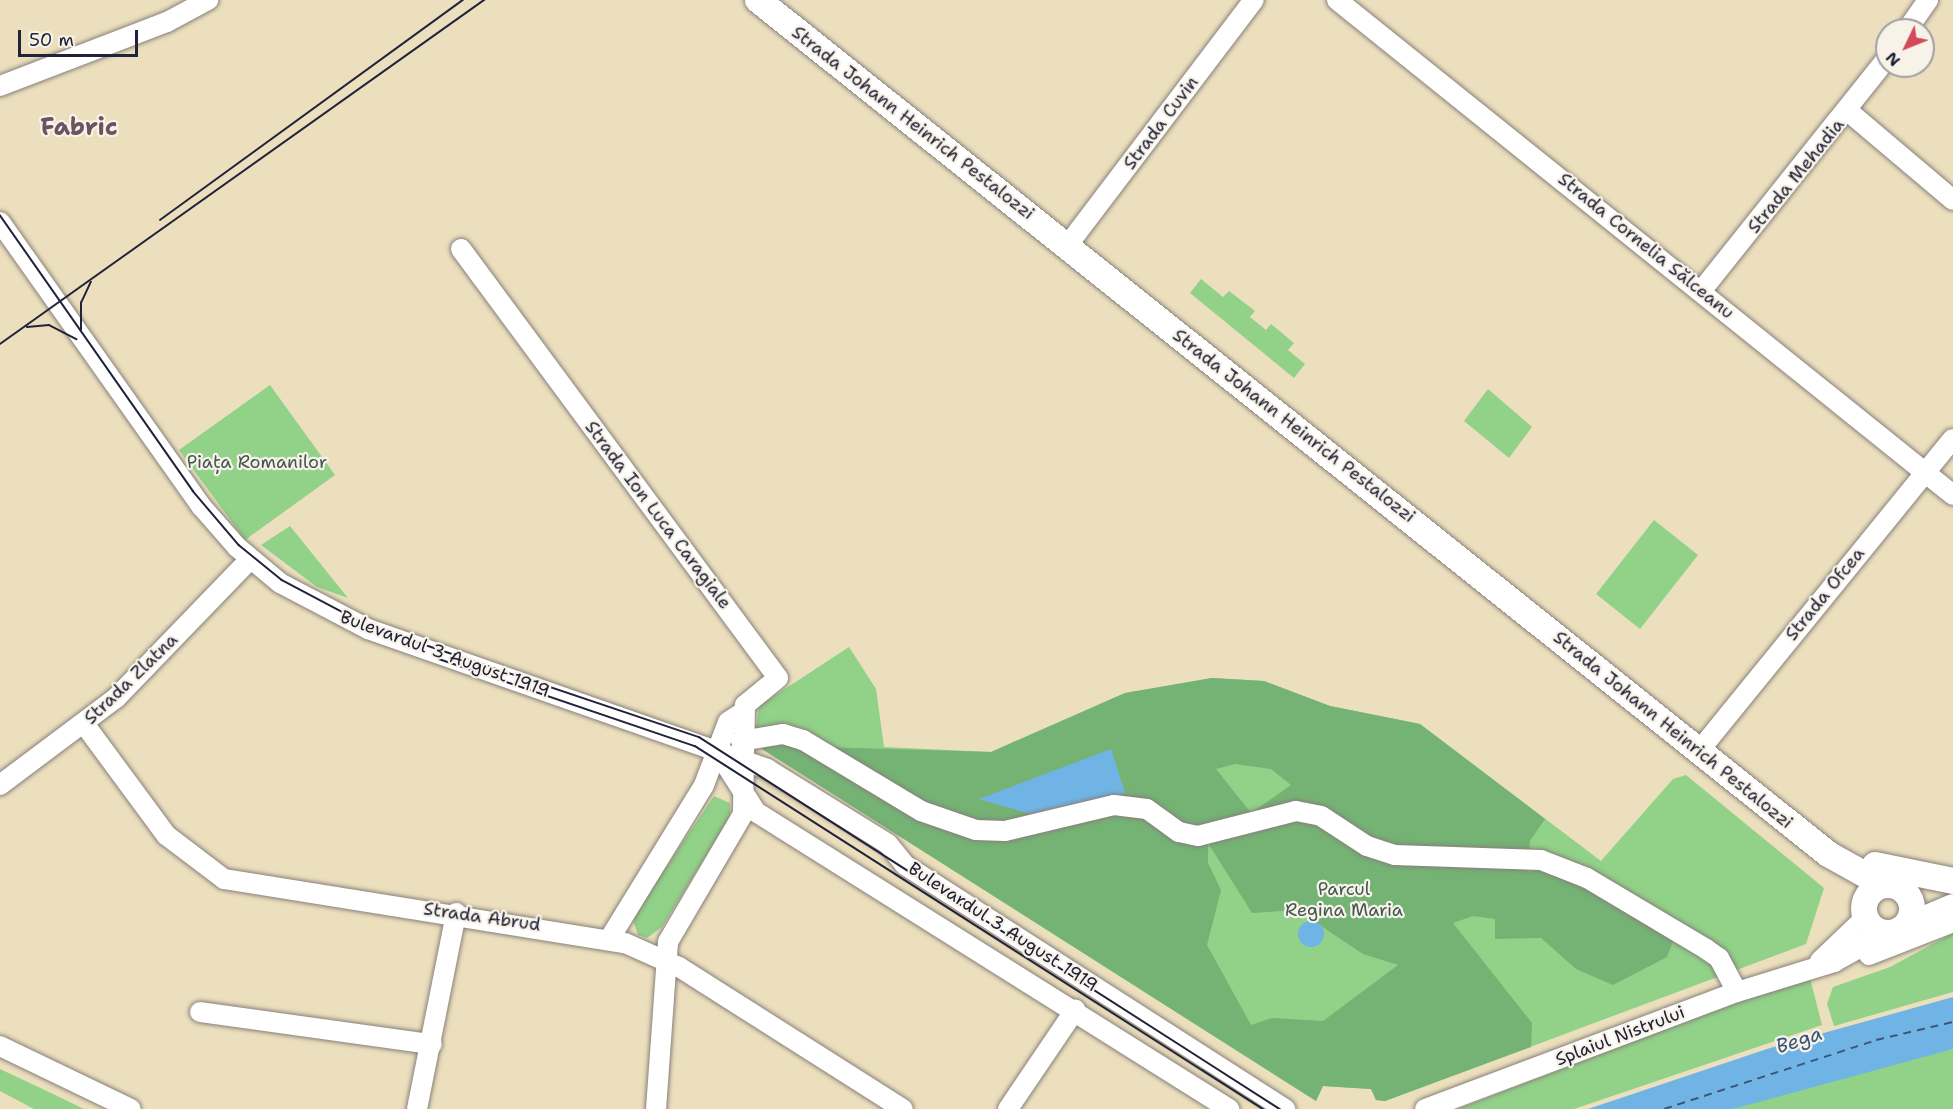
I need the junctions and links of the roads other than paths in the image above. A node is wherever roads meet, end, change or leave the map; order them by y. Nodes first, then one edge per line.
1 (208, 0) edge
2 (758, 0) edge
3 (1254, 0) edge
4 (1337, 0) edge
5 (1928, 0) edge
6 (1915, 18) edge
7 (1875, 75) edge
8 (0, 86) edge
9 (1849, 111) junction
10 (1953, 200) edge
11 (0, 222) edge
12 (1067, 246) junction
13 (461, 249) dead end
14 (1702, 290) junction
15 (1953, 439) edge
16 (1924, 471) junction
17 (1953, 495) edge
18 (250, 559) junction
19 (735, 718) junction
20 (85, 724) junction
21 (690, 739) junction
22 (743, 750) junction
23 (1699, 751) junction
24 (719, 754) junction
25 (0, 785) edge
26 (745, 795) junction
27 (1828, 854) junction
28 (1953, 881) edge
29 (1895, 889) junction
30 (1953, 891) edge
31 (1953, 907) edge
32 (456, 913) junction
33 (1865, 913) junction
34 (1953, 922) edge
35 (1894, 931) junction
36 (610, 938) junction
37 (665, 959) junction
38 (1825, 963) junction
39 (1737, 992) junction
40 (1075, 1010) junction
41 (200, 1012) dead end
42 (432, 1044) junction
43 (0, 1046) edge
44 (131, 1109) edge
45 (417, 1109) edge
46 (656, 1109) edge
47 (903, 1109) edge
48 (1008, 1109) edge
49 (1229, 1109) edge
50 (1285, 1109) edge
51 (1425, 1109) edge

1 - 8 street
2 - 12 main road, Strada Johann Heinrich Pestalozzi
3 - 12 street, Strada Cuvin
4 - 14 street, Strada Cornelia Sălceanu
5 - 6 street
7 - 9 street, Strada Mehadia
9 - 10 street
9 - 14 street, Strada Mehadia
11 - 18 street, Bulevardul 3 August 1919
12 - 23 main road, Strada Johann Heinrich Pestalozzi
13 - 19 street, Strada Ion Luca Caragiale
14 - 16 street, Strada Cornelia Sălceanu
15 - 16 street, Strada Ofcea
16 - 17 street, Strada Cornelia Sălceanu
16 - 23 street, Strada Ofcea
18 - 20 street, Strada Zlatna
18 - 21 street, Bulevardul 3 August 1919
19 - 21 street
19 - 22 street
19 - 24 street
20 - 25 street, Strada Zlatna
20 - 32 street, Strada Abrud
21 - 24 street, Bulevardul 3 August 1919
22 - 24 street, Bulevardul 3 August 1919
22 - 26 street
22 - 39 street
22 - 50 street, Bulevardul 3 August 1919
23 - 27 main road, Strada Johann Heinrich Pestalozzi
24 - 26 street, Bulevardul 3 August 1919
24 - 36 street
26 - 37 street
26 - 40 street, Bulevardul 3 August 1919
27 - 28 main road
27 - 29 main road, Strada Johann Heinrich Pestalozzi
27 - 33 main road, Strada Johann Heinrich Pestalozzi
29 - 30 main road
29 - 33 main road
29 - 35 main road
31 - 35 main road
32 - 36 street, Strada Abrud
32 - 42 street
33 - 35 main road, Strada Johann Heinrich Pestalozzi
33 - 38 street, Splaiul Nistrului
34 - 38 street
35 - 38 street, Splaiul Nistrului
36 - 37 street, Strada Abrud
37 - 46 street
37 - 47 street, Strada Abrud
38 - 39 street, Splaiul Nistrului
39 - 51 street, Splaiul Nistrului
40 - 48 street
40 - 49 street, Bulevardul 3 August 1919
41 - 42 street
42 - 45 street
43 - 44 street

